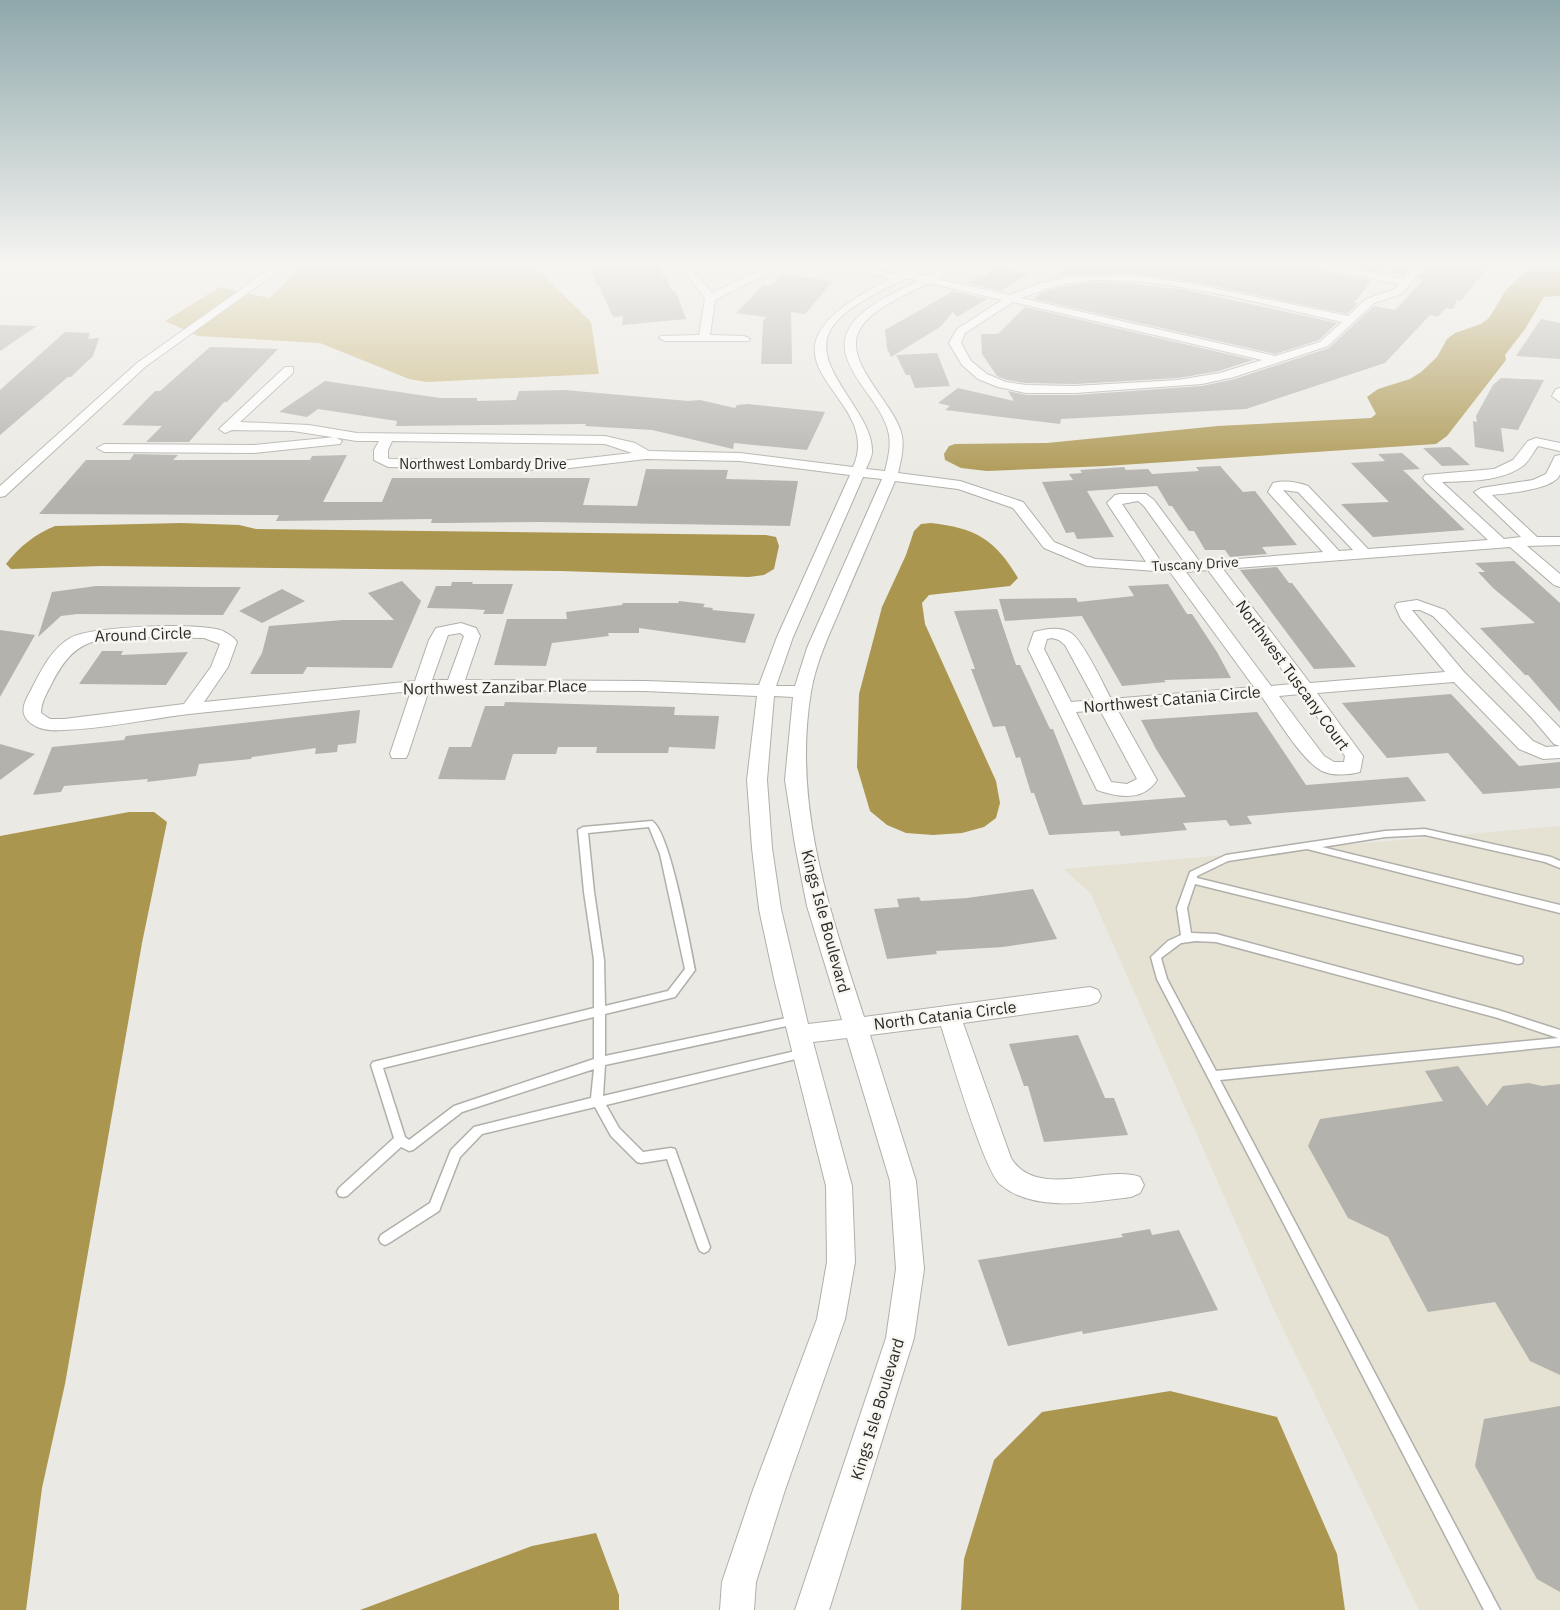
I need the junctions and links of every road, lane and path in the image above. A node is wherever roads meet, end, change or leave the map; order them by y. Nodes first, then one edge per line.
1 (177, 339) edge
2 (820, 339) edge
3 (848, 339) edge
4 (956, 339) edge
5 (1189, 339) edge
6 (1329, 339) edge
7 (1275, 359) junction
8 (289, 370) dead end
9 (1560, 392) edge
10 (1560, 398) edge
11 (228, 426) junction
12 (357, 437) junction
13 (387, 437) junction
14 (61, 439) junction
15 (1560, 447) edge
16 (104, 448) dead end
17 (207, 448) junction
18 (646, 455) junction
19 (1560, 459) edge
20 (856, 473) junction
21 (890, 477) junction
22 (0, 493) edge
23 (0, 507) edge
24 (1546, 541) edge
25 (1507, 543) junction
26 (1560, 553) edge
27 (1365, 554) junction
28 (1335, 556) junction
29 (1203, 565) junction
30 (1157, 567) junction
31 (1175, 568) junction
32 (1560, 582) edge
33 (1458, 676) junction
34 (422, 685) junction
35 (455, 685) junction
36 (1305, 688) junction
37 (766, 690) junction
38 (1266, 691) junction
39 (802, 692) junction
40 (1106, 706) junction
41 (1065, 708) junction
42 (190, 709) junction
43 (1560, 740) edge
44 (1560, 752) edge
45 (399, 753) dead end
46 (1305, 846) junction
47 (1560, 865) edge
48 (1192, 880) junction
49 (1560, 909) edge
50 (1186, 936) junction
51 (1518, 960) dead end
52 (1090, 996) dead end
53 (599, 1010) junction
54 (949, 1016) junction
55 (855, 1027) junction
56 (1560, 1034) edge
57 (800, 1035) junction
58 (1560, 1042) edge
59 (600, 1062) junction
60 (1213, 1076) junction
61 (597, 1100) junction
62 (400, 1140) junction
63 (1131, 1185) dead end
64 (343, 1192) dead end
65 (385, 1239) dead end
66 (704, 1247) dead end
67 (736, 1610) edge
68 (812, 1610) edge
69 (1492, 1610) edge

1 - 14 street
2 - 20 street, Kings Isle Boulevard
3 - 21 street, Kings Isle Boulevard
4 - 7 street
5 - 7 street
6 - 7 street
8 - 11 street
9 - 10 street
11 - 12 street, Northwest Lombardy Drive
11 - 17 street
12 - 13 street, Northwest Lombardy Drive
12 - 17 street, Northwest Lombardy Drive
13 - 18 street, Northwest Lombardy Drive
13 - 18 street, Northwest Lombardy Drive
14 - 22 street
14 - 23 street
15 - 25 street
16 - 17 street, Northwest Lombardy Drive
18 - 20 street, Northwest Lombardy Drive
19 - 24 street
20 - 21 street, Tuscany Drive
20 - 37 street, Kings Isle Boulevard
21 - 30 street, Tuscany Drive
21 - 39 street, Kings Isle Boulevard
24 - 25 street, Tuscany Drive
24 - 26 street
25 - 27 street, Tuscany Drive
25 - 32 street
27 - 28 street, Tuscany Drive
27 - 28 street
28 - 29 street, Tuscany Drive
29 - 30 street, Northwest Tuscany Court
29 - 31 street, Tuscany Drive
29 - 36 street, Northwest Tuscany Court
30 - 31 street, Tuscany Drive
31 - 38 street, Northwest Tuscany Court
33 - 36 street, Northwest Catania Circle
33 - 43 street
33 - 44 street
34 - 35 street, Northwest Zanzibar Place
34 - 35 street
34 - 42 street, Northwest Zanzibar Place
34 - 45 street
35 - 37 street, Northwest Zanzibar Place
36 - 38 street, Northwest Catania Circle
36 - 38 street, Northwest Tuscany Court
37 - 39 street, Northwest Zanzibar Place
37 - 57 street, Kings Isle Boulevard
38 - 40 street, Northwest Catania Circle
39 - 55 street, Kings Isle Boulevard
40 - 41 street, Northwest Catania Circle
40 - 41 street
40 - 41 street
42 - 42 street, Around Circle
46 - 47 lane
46 - 48 lane
46 - 49 lane
48 - 50 lane
48 - 51 lane
50 - 56 lane
50 - 60 lane
52 - 54 street, North Catania Circle
53 - 53 lane
53 - 59 lane
53 - 62 lane
54 - 55 street, North Catania Circle
54 - 63 street
55 - 57 street, North Catania Circle
55 - 68 street, Kings Isle Boulevard
57 - 59 lane
57 - 61 lane
57 - 67 street, Kings Isle Boulevard
58 - 60 lane
59 - 61 lane
59 - 62 lane
60 - 69 lane
61 - 65 lane
61 - 66 lane
62 - 64 lane

